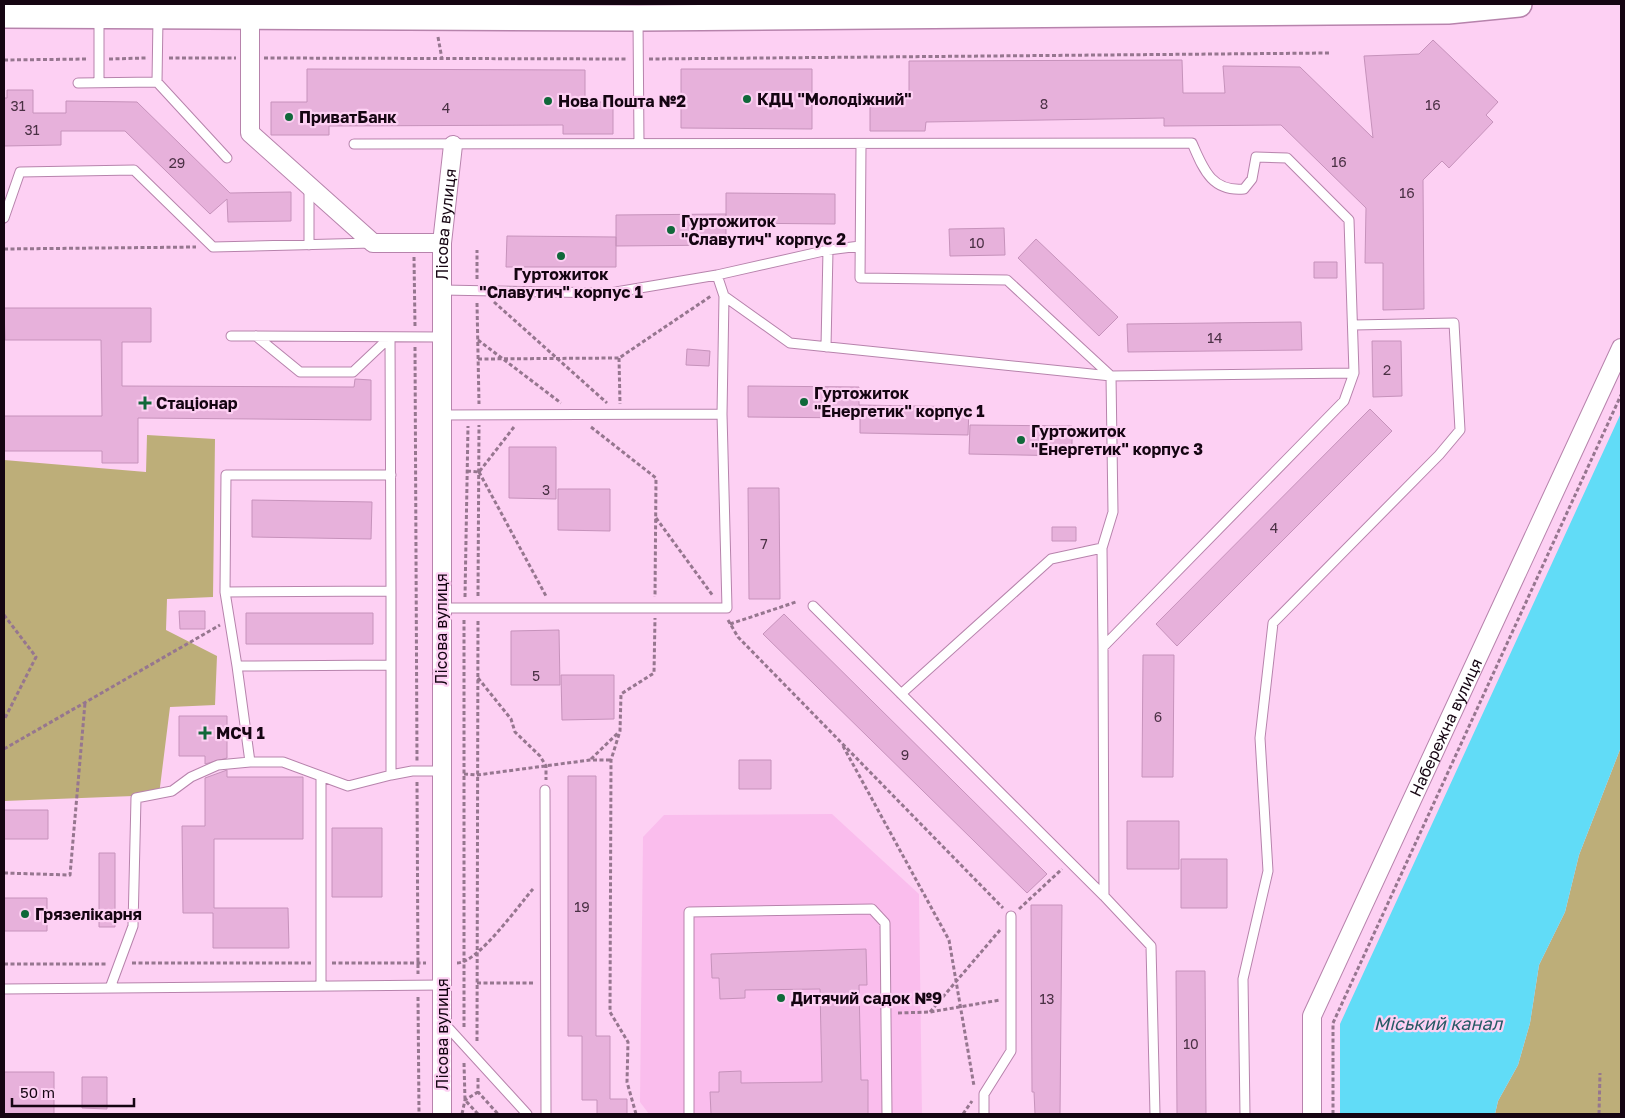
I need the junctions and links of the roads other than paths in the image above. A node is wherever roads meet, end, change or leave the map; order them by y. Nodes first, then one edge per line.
1 (1519, 4) edge
2 (4, 15) edge
3 (99, 15) junction
4 (158, 15) junction
5 (250, 15) junction
6 (638, 18) junction
7 (99, 82) junction
8 (157, 82) junction
9 (78, 83) dead end
10 (639, 143) junction
11 (354, 144) dead end
12 (453, 145) junction
13 (860, 145) junction
14 (227, 158) dead end
15 (308, 187) junction
16 (4, 218) edge
17 (373, 243) junction
18 (442, 243) junction
19 (309, 245) junction
20 (860, 246) junction
21 (828, 250) junction
22 (716, 275) junction
23 (442, 290) junction
24 (723, 293) junction
25 (1354, 324) junction
26 (231, 336) dead end
27 (256, 336) junction
28 (390, 337) junction
29 (442, 337) junction
30 (826, 347) junction
31 (1621, 348) edge
32 (1354, 373) junction
33 (1111, 376) junction
34 (722, 414) junction
35 (442, 415) junction
36 (390, 475) junction
37 (1102, 548) junction
38 (391, 591) junction
39 (225, 592) junction
40 (813, 606) dead end
41 (441, 608) junction
42 (1103, 647) junction
43 (391, 665) junction
44 (237, 666) junction
45 (901, 694) junction
46 (250, 762) junction
47 (442, 771) junction
48 (391, 775) junction
49 (322, 776) junction
50 (546, 790) road end
51 (1104, 896) junction
52 (1011, 916) road end
53 (442, 985) junction
54 (321, 986) junction
55 (110, 988) junction
56 (4, 989) edge
57 (442, 1022) junction
58 (442, 1114) edge
59 (527, 1114) edge
60 (546, 1114) edge
61 (689, 1114) edge
62 (888, 1114) edge
63 (984, 1114) edge
64 (1155, 1114) edge
65 (1244, 1114) edge
66 (1312, 1114) edge

1 - 6 street
2 - 3 street
3 - 4 street
3 - 7 lane
4 - 5 street
4 - 8 lane
5 - 6 street
5 - 15 street
6 - 10 lane
7 - 8 lane
7 - 9 lane
8 - 14 lane
10 - 12 lane
10 - 13 lane
11 - 12 lane
12 - 18 street, Лісова вулиця
13 - 20 lane
13 - 25 lane
15 - 17 street
15 - 19 lane
16 - 19 lane
17 - 18 street
17 - 19 lane
18 - 23 street, Лісова вулиця
20 - 21 lane
20 - 33 lane
21 - 22 lane
21 - 30 lane
22 - 23 lane
22 - 24 lane
23 - 29 street, Лісова вулиця
24 - 30 lane
24 - 34 lane
25 - 32 lane
25 - 65 lane
26 - 27 lane
27 - 28 lane
27 - 28 lane
28 - 29 lane
28 - 36 lane
29 - 35 street, Лісова вулиця
30 - 33 lane
31 - 66 street, Набережна вулиця
32 - 33 lane
32 - 42 lane
33 - 37 lane
34 - 35 lane
34 - 41 lane
35 - 41 street, Лісова вулиця
36 - 38 lane
36 - 39 lane
37 - 42 lane
37 - 45 lane
38 - 39 lane
38 - 43 lane
39 - 44 lane
40 - 45 lane
41 - 47 street, Лісова вулиця
42 - 51 lane
43 - 44 lane
43 - 48 lane
44 - 46 lane
45 - 51 lane
46 - 49 lane
46 - 55 lane
47 - 48 lane
47 - 53 street, Лісова вулиця
48 - 49 lane
49 - 54 lane
50 - 60 lane
51 - 64 lane
52 - 63 lane
53 - 54 lane
53 - 57 street, Лісова вулиця
54 - 55 lane
55 - 56 lane
57 - 58 street, Лісова вулиця
57 - 59 lane
61 - 62 lane

